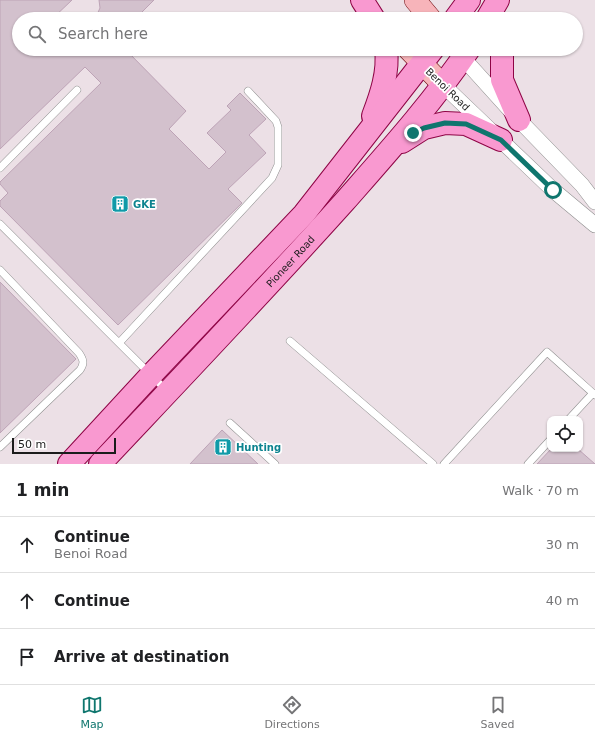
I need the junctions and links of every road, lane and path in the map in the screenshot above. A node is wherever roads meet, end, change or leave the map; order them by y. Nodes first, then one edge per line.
1 (362, 0) edge
2 (366, 0) edge
3 (415, 0) edge
4 (469, 0) edge
5 (498, 0) edge
6 (502, 0) edge
7 (370, 12) edge
8 (376, 12) edge
9 (424, 12) edge
10 (460, 12) edge
11 (491, 12) edge
12 (503, 12) edge
13 (386, 56) edge
14 (420, 56) edge
15 (422, 56) edge
16 (460, 56) edge
17 (465, 56) edge
18 (502, 56) edge
19 (443, 84) junction
20 (77, 90) dead end
21 (248, 91) dead end
22 (519, 120) junction
23 (367, 132) junction
24 (501, 140) junction
25 (388, 152) junction
26 (0, 168) edge
27 (595, 202) edge
28 (0, 224) edge
29 (595, 225) edge
30 (0, 270) edge
31 (290, 341) dead end
32 (119, 343) junction
33 (151, 375) junction
34 (168, 392) junction
35 (594, 394) edge
36 (572, 416) edge
37 (230, 423) dead end
38 (547, 443) edge
39 (0, 447) edge
40 (69, 464) edge
41 (100, 464) edge
42 (275, 464) edge
43 (433, 464) edge
44 (444, 464) edge
45 (528, 464) edge

1 - 7 main road
2 - 8 main road
3 - 9 main road
4 - 10 main road
5 - 11 main road
6 - 12 main road
13 - 23 main road
14 - 23 main road
15 - 19 main road, Benoi Road
16 - 19 main road, Pioneer Road
17 - 22 street
18 - 22 main road
19 - 24 street, Benoi Road
19 - 25 main road, Pioneer Road
20 - 26 lane
21 - 32 lane
22 - 27 street
23 - 33 main road
24 - 25 main road
24 - 29 street, Benoi Road
25 - 34 main road, Pioneer Road
28 - 32 lane
30 - 39 lane
31 - 43 lane
32 - 33 lane
33 - 34 lane
33 - 40 main road
34 - 41 main road, Pioneer Road
35 - 36 lane
35 - 44 lane
37 - 42 lane
38 - 45 lane

